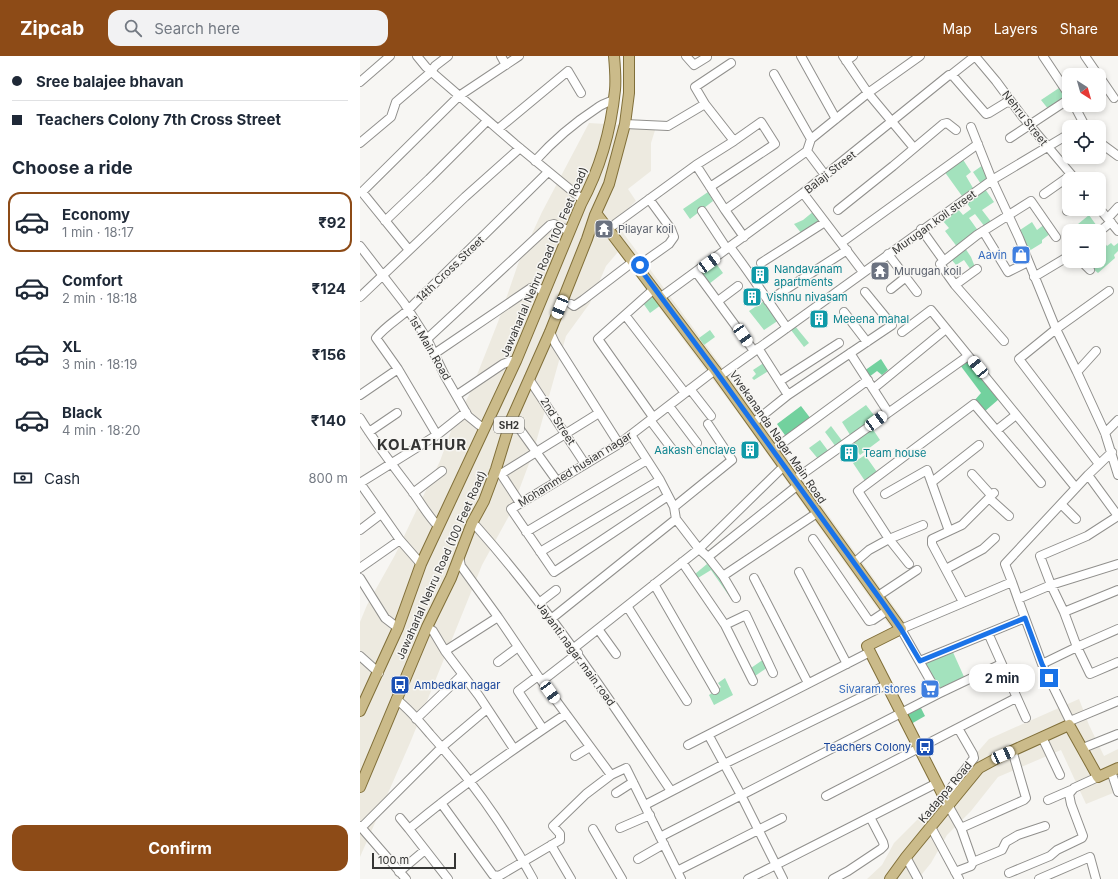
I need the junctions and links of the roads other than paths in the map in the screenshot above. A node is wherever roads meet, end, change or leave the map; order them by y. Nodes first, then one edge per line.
1 (390, 56) edge
2 (417, 56) edge
3 (448, 56) edge
4 (501, 56) edge
5 (519, 56) edge
6 (614, 56) edge
7 (629, 56) edge
8 (686, 56) edge
9 (801, 56) edge
10 (853, 56) edge
11 (920, 56) edge
12 (975, 56) edge
13 (1043, 56) edge
14 (1085, 56) edge
15 (707, 57) edge
16 (844, 58) edge
17 (731, 63) dead end
18 (506, 64) junction
19 (1093, 68) edge
20 (431, 72) junction
21 (774, 74) dead end
22 (951, 75) junction
23 (360, 82) edge
24 (1062, 84) edge
25 (1106, 86) edge
26 (581, 93) dead end
27 (868, 93) junction
28 (460, 96) junction
29 (1114, 98) dead end
30 (614, 100) junction
31 (1012, 103) junction
32 (706, 104) junction
33 (1062, 104) edge
34 (836, 119) junction
35 (487, 120) junction
36 (892, 122) junction
37 (625, 124) junction
38 (1030, 125) junction
39 (971, 127) dead end
40 (498, 130) junction
41 (956, 130) dead end
42 (1010, 138) dead end
43 (1062, 138) edge
44 (811, 139) junction
45 (734, 141) junction
46 (360, 143) edge
47 (978, 144) junction
48 (1047, 146) junction
49 (1106, 147) edge
50 (520, 148) junction
51 (914, 148) junction
52 (807, 151) junction
53 (1118, 156) edge
54 (535, 162) junction
55 (696, 165) junction
56 (548, 172) junction
57 (1069, 172) edge
58 (825, 175) junction
59 (992, 180) junction
60 (1062, 183) edge
61 (710, 187) junction
62 (361, 192) edge
63 (803, 193) junction
64 (1044, 194) dead end
65 (649, 199) junction
66 (583, 200) junction
67 (1118, 206) edge
68 (725, 210) junction
69 (838, 210) dead end
70 (597, 211) junction
71 (702, 211) dead end
72 (1008, 215) junction
73 (1106, 216) edge
74 (385, 220) junction
75 (1110, 220) junction
76 (825, 222) junction
77 (1106, 224) edge
78 (609, 228) junction
79 (921, 230) junction
80 (983, 231) junction
81 (1118, 231) edge
82 (570, 232) junction
83 (744, 237) junction
84 (1056, 237) dead end
85 (841, 243) junction
86 (360, 246) edge
87 (729, 248) junction
88 (409, 250) junction
89 (847, 250) junction
90 (889, 254) junction
91 (1062, 260) edge
92 (633, 261) junction
93 (944, 261) junction
94 (1028, 262) junction
95 (761, 263) dead end
96 (977, 269) dead end
97 (696, 272) junction
98 (863, 272) junction
99 (382, 275) junction
100 (906, 277) junction
101 (1034, 277) junction
102 (738, 286) dead end
103 (955, 286) junction
104 (891, 288) dead end
105 (654, 289) junction
106 (544, 292) junction
107 (865, 292) dead end
108 (917, 292) dead end
109 (1109, 292) dead end
110 (360, 297) edge
111 (661, 297) junction
112 (718, 301) junction
113 (768, 301) junction
114 (571, 304) dead end
115 (408, 311) junction
116 (844, 312) dead end
117 (625, 315) junction
118 (787, 328) junction
119 (946, 329) junction
120 (1056, 329) junction
121 (550, 332) junction
122 (902, 332) dead end
123 (427, 339) junction
124 (1004, 341) dead end
125 (867, 342) junction
126 (839, 343) dead end
127 (756, 350) junction
128 (1096, 351) dead end
129 (850, 353) junction
130 (434, 354) junction
131 (968, 356) junction
132 (516, 361) junction
133 (398, 369) junction
134 (1077, 372) junction
135 (718, 373) junction
136 (529, 379) junction
137 (868, 380) junction
138 (780, 381) junction
139 (873, 389) junction
140 (688, 391) junction
141 (360, 395) edge
142 (457, 395) junction
143 (788, 395) junction
144 (669, 406) junction
145 (466, 412) junction
146 (888, 412) junction
147 (397, 413) dead end
148 (599, 413) junction
149 (1016, 415) junction
150 (711, 416) dead end
151 (360, 418) edge
152 (652, 419) junction
153 (511, 420) junction
154 (1118, 420) edge
155 (753, 423) junction
156 (708, 424) dead end
157 (485, 428) junction
158 (996, 430) junction
159 (369, 432) junction
160 (1105, 433) junction
161 (566, 434) junction
162 (437, 435) junction
163 (631, 435) junction
164 (697, 443) dead end
165 (619, 444) junction
166 (979, 445) dead end
167 (672, 449) dead end
168 (773, 450) junction
169 (1112, 452) junction
170 (536, 454) junction
171 (647, 460) junction
172 (390, 464) junction
173 (585, 464) junction
174 (1099, 464) junction
175 (784, 466) junction
176 (442, 471) dead end
177 (499, 472) junction
178 (972, 474) dead end
179 (1118, 474) edge
180 (1088, 475) junction
181 (660, 480) junction
182 (557, 481) junction
183 (796, 482) junction
184 (932, 482) junction
185 (360, 483) edge
186 (1041, 483) dead end
187 (1076, 488) junction
188 (413, 493) junction
189 (886, 494) dead end
190 (991, 495) junction
191 (668, 496) junction
192 (520, 503) junction
193 (1062, 505) junction
194 (674, 507) junction
195 (818, 513) junction
196 (381, 514) junction
197 (1009, 516) dead end
198 (1118, 516) edge
199 (676, 519) junction
200 (1076, 519) dead end
201 (472, 524) junction
202 (923, 525) dead end
203 (438, 526) junction
204 (360, 530) edge
205 (949, 531) junction
206 (526, 532) junction
207 (995, 538) dead end
208 (813, 539) dead end
209 (889, 539) junction
210 (400, 540) junction
211 (699, 550) junction
212 (540, 552) junction
213 (459, 557) junction
214 (708, 557) junction
215 (682, 562) junction
216 (854, 563) junction
217 (420, 564) junction
218 (909, 564) dead end
219 (1118, 564) edge
220 (360, 568) edge
221 (946, 569) junction
222 (917, 570) dead end
223 (798, 572) dead end
224 (723, 576) junction
225 (360, 578) edge
226 (754, 578) dead end
227 (1012, 582) junction
228 (654, 584) junction
229 (1051, 585) junction
230 (556, 590) dead end
231 (1118, 590) edge
232 (878, 596) junction
233 (736, 598) dead end
234 (1018, 599) junction
235 (963, 602) junction
236 (539, 603) junction
237 (627, 606) junction
238 (888, 610) junction
239 (1064, 612) junction
240 (498, 617) junction
241 (1025, 618) junction
242 (551, 619) junction
243 (726, 625) junction
244 (427, 627) junction
245 (398, 628) junction
246 (598, 629) junction
247 (901, 629) junction
248 (1118, 629) edge
249 (988, 633) junction
250 (518, 647) junction
251 (1077, 647) junction
252 (576, 650) junction
253 (445, 651) junction
254 (870, 652) junction
255 (616, 654) dead end
256 (360, 657) edge
257 (920, 661) junction
258 (498, 662) dead end
259 (1118, 662) edge
260 (847, 664) junction
261 (1001, 664) junction
262 (1042, 664) junction
263 (379, 672) junction
264 (773, 673) dead end
265 (462, 675) junction
266 (540, 678) junction
267 (753, 681) dead end
268 (808, 682) junction
269 (886, 685) junction
270 (715, 690) dead end
271 (938, 694) junction
272 (1016, 698) junction
273 (396, 699) junction
274 (687, 701) dead end
275 (1118, 701) edge
276 (361, 705) edge
277 (487, 709) junction
278 (901, 713) junction
279 (566, 714) junction
280 (1026, 718) dead end
281 (416, 719) junction
282 (1070, 723) junction
283 (958, 728) junction
284 (543, 729) junction
285 (1118, 734) edge
286 (709, 736) junction
287 (1042, 737) junction
288 (688, 745) dead end
289 (442, 747) junction
290 (590, 747) junction
291 (514, 748) junction
292 (1083, 748) junction
293 (919, 749) junction
294 (1012, 750) junction
295 (575, 756) dead end
296 (724, 764) junction
297 (1114, 770) edge
298 (610, 774) junction
299 (1060, 775) dead end
300 (1098, 776) junction
301 (470, 781) junction
302 (633, 782) junction
303 (937, 783) junction
304 (360, 787) edge
305 (1071, 790) junction
306 (671, 791) junction
307 (1118, 792) edge
308 (616, 793) dead end
309 (741, 795) junction
310 (826, 796) dead end
311 (1048, 800) dead end
312 (946, 801) junction
313 (441, 803) junction
314 (646, 805) junction
315 (650, 815) junction
316 (870, 817) junction
317 (400, 818) dead end
318 (782, 818) dead end
319 (1045, 826) dead end
320 (361, 827) edge
321 (931, 827) junction
322 (620, 828) dead end
323 (961, 828) junction
324 (409, 829) junction
325 (593, 829) dead end
326 (758, 830) junction
327 (662, 840) junction
328 (552, 845) junction
329 (425, 850) junction
330 (906, 857) junction
331 (638, 859) dead end
332 (524, 862) junction
333 (973, 862) junction
334 (776, 865) junction
335 (677, 871) junction
336 (399, 872) junction
337 (1009, 873) dead end
338 (957, 876) edge
339 (406, 879) edge
340 (448, 879) edge
341 (533, 879) edge
342 (571, 879) edge
343 (622, 879) edge
344 (681, 879) edge
345 (748, 879) edge
346 (782, 879) edge
347 (833, 879) edge
348 (890, 879) edge
349 (918, 879) edge
350 (1039, 879) edge
351 (1096, 879) edge

1 - 23 street
2 - 20 street
3 - 20 street
4 - 18 street
5 - 18 street
6 - 30 main road, Jawaharlal Nehru Road (100 Feet Road) / SH2
7 - 37 main road, Jawaharlal Nehru Road (100 Feet Road) / SH2
8 - 15 street
9 - 34 street
10 - 16 street
11 - 27 street
12 - 22 street
12 - 31 street, Nehru Street
13 - 24 street
14 - 19 street
16 - 27 street
17 - 32 street
18 - 28 street
20 - 28 street
20 - 46 street
21 - 44 street
22 - 31 street
22 - 36 street, Balaji Street
25 - 29 street
26 - 40 street
27 - 34 street
27 - 36 street
28 - 35 street
28 - 62 street
30 - 54 street
30 - 66 main road, Jawaharlal Nehru Road (100 Feet Road) / SH2
31 - 38 street, Nehru Street
32 - 37 street
32 - 45 street
33 - 38 street
34 - 44 street
35 - 40 street
35 - 74 street
36 - 51 street
36 - 58 street, Balaji Street
37 - 70 main road, Jawaharlal Nehru Road (100 Feet Road) / SH2
38 - 42 street
38 - 48 street, Nehru Street
39 - 47 street
40 - 50 street
41 - 51 street
43 - 48 street, Murugan koil street
44 - 52 street
45 - 55 street
45 - 61 street
47 - 59 street
47 - 85 street
48 - 57 street, Nehru Street
48 - 59 street, Murugan koil street
49 - 53 street
50 - 54 street
50 - 88 street
51 - 69 street
52 - 58 street
52 - 68 street
54 - 56 street
55 - 61 street
55 - 65 street
56 - 66 street
56 - 115 street, 14th Cross Street
58 - 63 street, Balaji Street
59 - 72 street
59 - 79 street, Murugan koil street
60 - 64 street
61 - 68 street
62 - 74 street
63 - 76 street
63 - 83 street, Balaji Street
65 - 78 street
65 - 92 street
66 - 82 main road, Jawaharlal Nehru Road (100 Feet Road) / SH2
67 - 75 street
68 - 83 street
70 - 78 main road
70 - 121 main road, Jawaharlal Nehru Road (100 Feet Road) / SH2
71 - 87 street
72 - 80 street
72 - 84 street
72 - 94 street
73 - 75 street
74 - 88 street
75 - 77 street
75 - 81 street
76 - 85 street
76 - 95 street
78 - 92 main road
79 - 90 street, Murugan koil street
79 - 93 street
80 - 93 street
80 - 94 street
82 - 106 main road, Jawaharlal Nehru Road (100 Feet Road) / SH2
82 - 123 street
83 - 87 street, Balaji Street
85 - 89 street
86 - 99 street, 1st Main Road
87 - 97 street, Balaji Street
87 - 113 street
88 - 99 street
89 - 98 street
89 - 113 street
90 - 98 street, Murugan koil street
90 - 100 street
91 - 101 street
92 - 105 main road, Vivekananda Nagar Main Road
92 - 114 street
93 - 103 street
94 - 101 street
96 - 103 street
97 - 111 street, Balaji Street
97 - 112 street
98 - 118 street, Murugan koil street
99 - 110 street
99 - 115 street, 1st Main Road
100 - 104 street
100 - 108 street
101 - 120 street
102 - 112 street
103 - 124 street
105 - 111 main road, Vivekananda Nagar Main Road
105 - 117 street
106 - 130 street
106 - 132 main road, Jawaharlal Nehru Road (100 Feet Road) / SH2
107 - 125 street
109 - 120 street
111 - 135 main road, Vivekananda Nagar Main Road
112 - 127 street
113 - 118 street
115 - 123 street, 1st Main Road
115 - 133 street, 14th Cross Street
116 - 125 street
117 - 140 street
117 - 152 street
118 - 127 street, Murugan koil street
119 - 122 street
119 - 131 street
119 - 139 street
120 - 134 street
120 - 174 street
121 - 136 main road, Jawaharlal Nehru Road (100 Feet Road) / SH2
121 - 148 street
123 - 130 street, 1st Main Road
125 - 129 street
126 - 138 street
127 - 135 street, Murugan koil street
127 - 138 street
128 - 134 street
129 - 137 street
129 - 143 street
130 - 142 street, 1st Main Road
131 - 146 street
131 - 149 street
132 - 142 street
132 - 157 main road, Jawaharlal Nehru Road (100 Feet Road) / SH2
133 - 141 street
133 - 162 street
134 - 160 street
135 - 140 street, Mohammed husian nagar
135 - 155 main road, Vivekananda Nagar Main Road
136 - 153 main road, Jawaharlal Nehru Road (100 Feet Road) / SH2
136 - 161 street, 2nd Street
137 - 139 street
137 - 168 street
138 - 143 street
139 - 146 street
140 - 144 street, Mohammed husian nagar
140 - 150 street
142 - 145 street, 1st Main Road
143 - 155 street
144 - 152 street, Mohammed husian nagar
144 - 164 street
145 - 157 street, 1st Main Road
145 - 162 street
146 - 183 street
147 - 159 street
148 - 161 street
148 - 165 street
149 - 158 street
149 - 187 street
151 - 159 street
152 - 163 street, Mohammed husian nagar
152 - 167 street
153 - 170 street
153 - 177 main road, Jawaharlal Nehru Road (100 Feet Road) / SH2
154 - 160 street
155 - 168 main road, Vivekananda Nagar Main Road
156 - 194 street
157 - 203 main road, Jawaharlal Nehru Road (100 Feet Road) / SH2
158 - 186 street
158 - 209 street
159 - 172 street
160 - 169 street
161 - 170 street
161 - 173 street, 2nd Street
162 - 172 street
163 - 165 street, Mohammed husian nagar
163 - 171 street
165 - 173 street, Mohammed husian nagar
166 - 184 street
168 - 175 main road, Vivekananda Nagar Main Road
169 - 174 street
169 - 179 street
170 - 177 street
170 - 182 street
171 - 181 street
171 - 206 street
172 - 185 street
172 - 188 street
173 - 182 street, Mohammed husian nagar
174 - 180 street
175 - 183 main road, Vivekananda Nagar Main Road
175 - 211 street
176 - 188 street
177 - 192 street
177 - 201 main road, Jawaharlal Nehru Road (100 Feet Road) / SH2
178 - 190 street
180 - 187 street
180 - 198 street
181 - 191 street
181 - 212 street
182 - 192 street, Mohammed husian nagar
183 - 195 main road, Vivekananda Nagar Main Road
183 - 214 street
184 - 189 street
184 - 205 street
185 - 196 street
187 - 193 street
188 - 203 street
190 - 197 street
190 - 205 street
191 - 194 street
191 - 212 street
192 - 206 street, Mohammed husian nagar
193 - 200 street
193 - 227 street
194 - 199 street
195 - 216 main road, Vivekananda Nagar Main Road
195 - 224 street
196 - 204 street
196 - 210 street
198 - 229 street
199 - 211 street
199 - 242 street
201 - 213 main road, Jawaharlal Nehru Road (100 Feet Road) / SH2
201 - 236 street, Jayanti nagar main road
202 - 209 street
203 - 217 main road, Jawaharlal Nehru Road (100 Feet Road) / SH2
205 - 221 street
206 - 212 street
207 - 221 street
208 - 238 street
209 - 216 street
209 - 218 street
210 - 217 street
210 - 220 street
211 - 214 street
211 - 215 street
213 - 240 street
213 - 244 main road, Jawaharlal Nehru Road (100 Feet Road) / SH2
214 - 224 street
215 - 228 street
215 - 243 street
216 - 232 main road, Vivekananda Nagar Main Road
217 - 245 main road, Jawaharlal Nehru Road (100 Feet Road) / SH2
219 - 229 street
221 - 235 street
222 - 232 street
223 - 260 street
224 - 233 street
225 - 245 street
226 - 268 street
227 - 234 street
227 - 235 street
228 - 237 street
228 - 270 street
229 - 234 street
229 - 239 street
230 - 236 street
231 - 239 street
232 - 238 main road, Vivekananda Nagar Main Road
234 - 241 street
235 - 247 street
236 - 242 street, Jayanti nagar main road
237 - 246 street
237 - 274 street
238 - 247 main road, Vivekananda Nagar Main Road
239 - 251 street
240 - 250 street
240 - 253 street
241 - 249 street
241 - 262 street
242 - 252 street, Jayanti nagar main road
243 - 264 street
243 - 267 street
244 - 253 street
244 - 273 main road, Jawaharlal Nehru Road (100 Feet Road) / SH2
245 - 263 main road, Jawaharlal Nehru Road (100 Feet Road) / SH2
246 - 252 street
246 - 255 street
247 - 254 main road
247 - 257 street
248 - 251 street
249 - 257 street
249 - 261 street
250 - 258 street
250 - 266 street
251 - 259 street
251 - 262 street
252 - 266 street
252 - 306 street, Jayanti nagar main road
253 - 265 street
254 - 260 street
254 - 269 main road
256 - 263 street
257 - 271 street
260 - 268 street
261 - 271 street
261 - 272 street
262 - 282 street
263 - 276 main road, Jawaharlal Nehru Road (100 Feet Road) / SH2
265 - 277 street
265 - 281 street
266 - 279 street
266 - 284 street
268 - 286 street
269 - 278 main road
269 - 296 street
271 - 278 street
272 - 280 street
272 - 283 street
273 - 281 street
273 - 304 main road, Jawaharlal Nehru Road (100 Feet Road) / SH2
275 - 282 street
277 - 289 street
277 - 291 street
278 - 293 main road
278 - 309 street
279 - 284 street
279 - 290 street
281 - 289 street
282 - 287 main road, Kadappa Road
282 - 292 main road
283 - 293 street
283 - 312 street
284 - 291 street
285 - 292 street
286 - 288 street
286 - 296 street
287 - 294 main road, Kadappa Road
287 - 299 street
289 - 301 street
289 - 320 street
290 - 295 street
290 - 298 street
291 - 301 street
292 - 300 main road
293 - 303 main road
293 - 310 street
294 - 312 main road, Kadappa Road
294 - 323 street
296 - 306 street
296 - 309 street
297 - 300 main road
297 - 307 street
298 - 302 street
298 - 328 street
300 - 305 street
301 - 313 street
301 - 332 street
302 - 308 street
302 - 314 street
303 - 312 main road
303 - 316 street
305 - 311 street
305 - 337 street
306 - 314 street
309 - 326 street
309 - 327 street
312 - 321 main road, Kadappa Road
312 - 323 street
313 - 324 street
313 - 332 street
314 - 315 street
315 - 322 street
315 - 327 street
316 - 334 street
316 - 347 street
317 - 324 street
318 - 326 street
319 - 333 street
320 - 336 street
321 - 330 main road, Kadappa Road
321 - 338 street
323 - 333 street
324 - 329 street
325 - 343 street
326 - 334 street
326 - 335 street
327 - 331 street
327 - 335 street
328 - 332 street
328 - 342 street
329 - 336 street
329 - 340 street
330 - 348 main road, Kadappa Road
330 - 349 street
332 - 341 street
333 - 338 street
334 - 345 street
334 - 346 street
335 - 344 street
336 - 339 street
350 - 351 street

